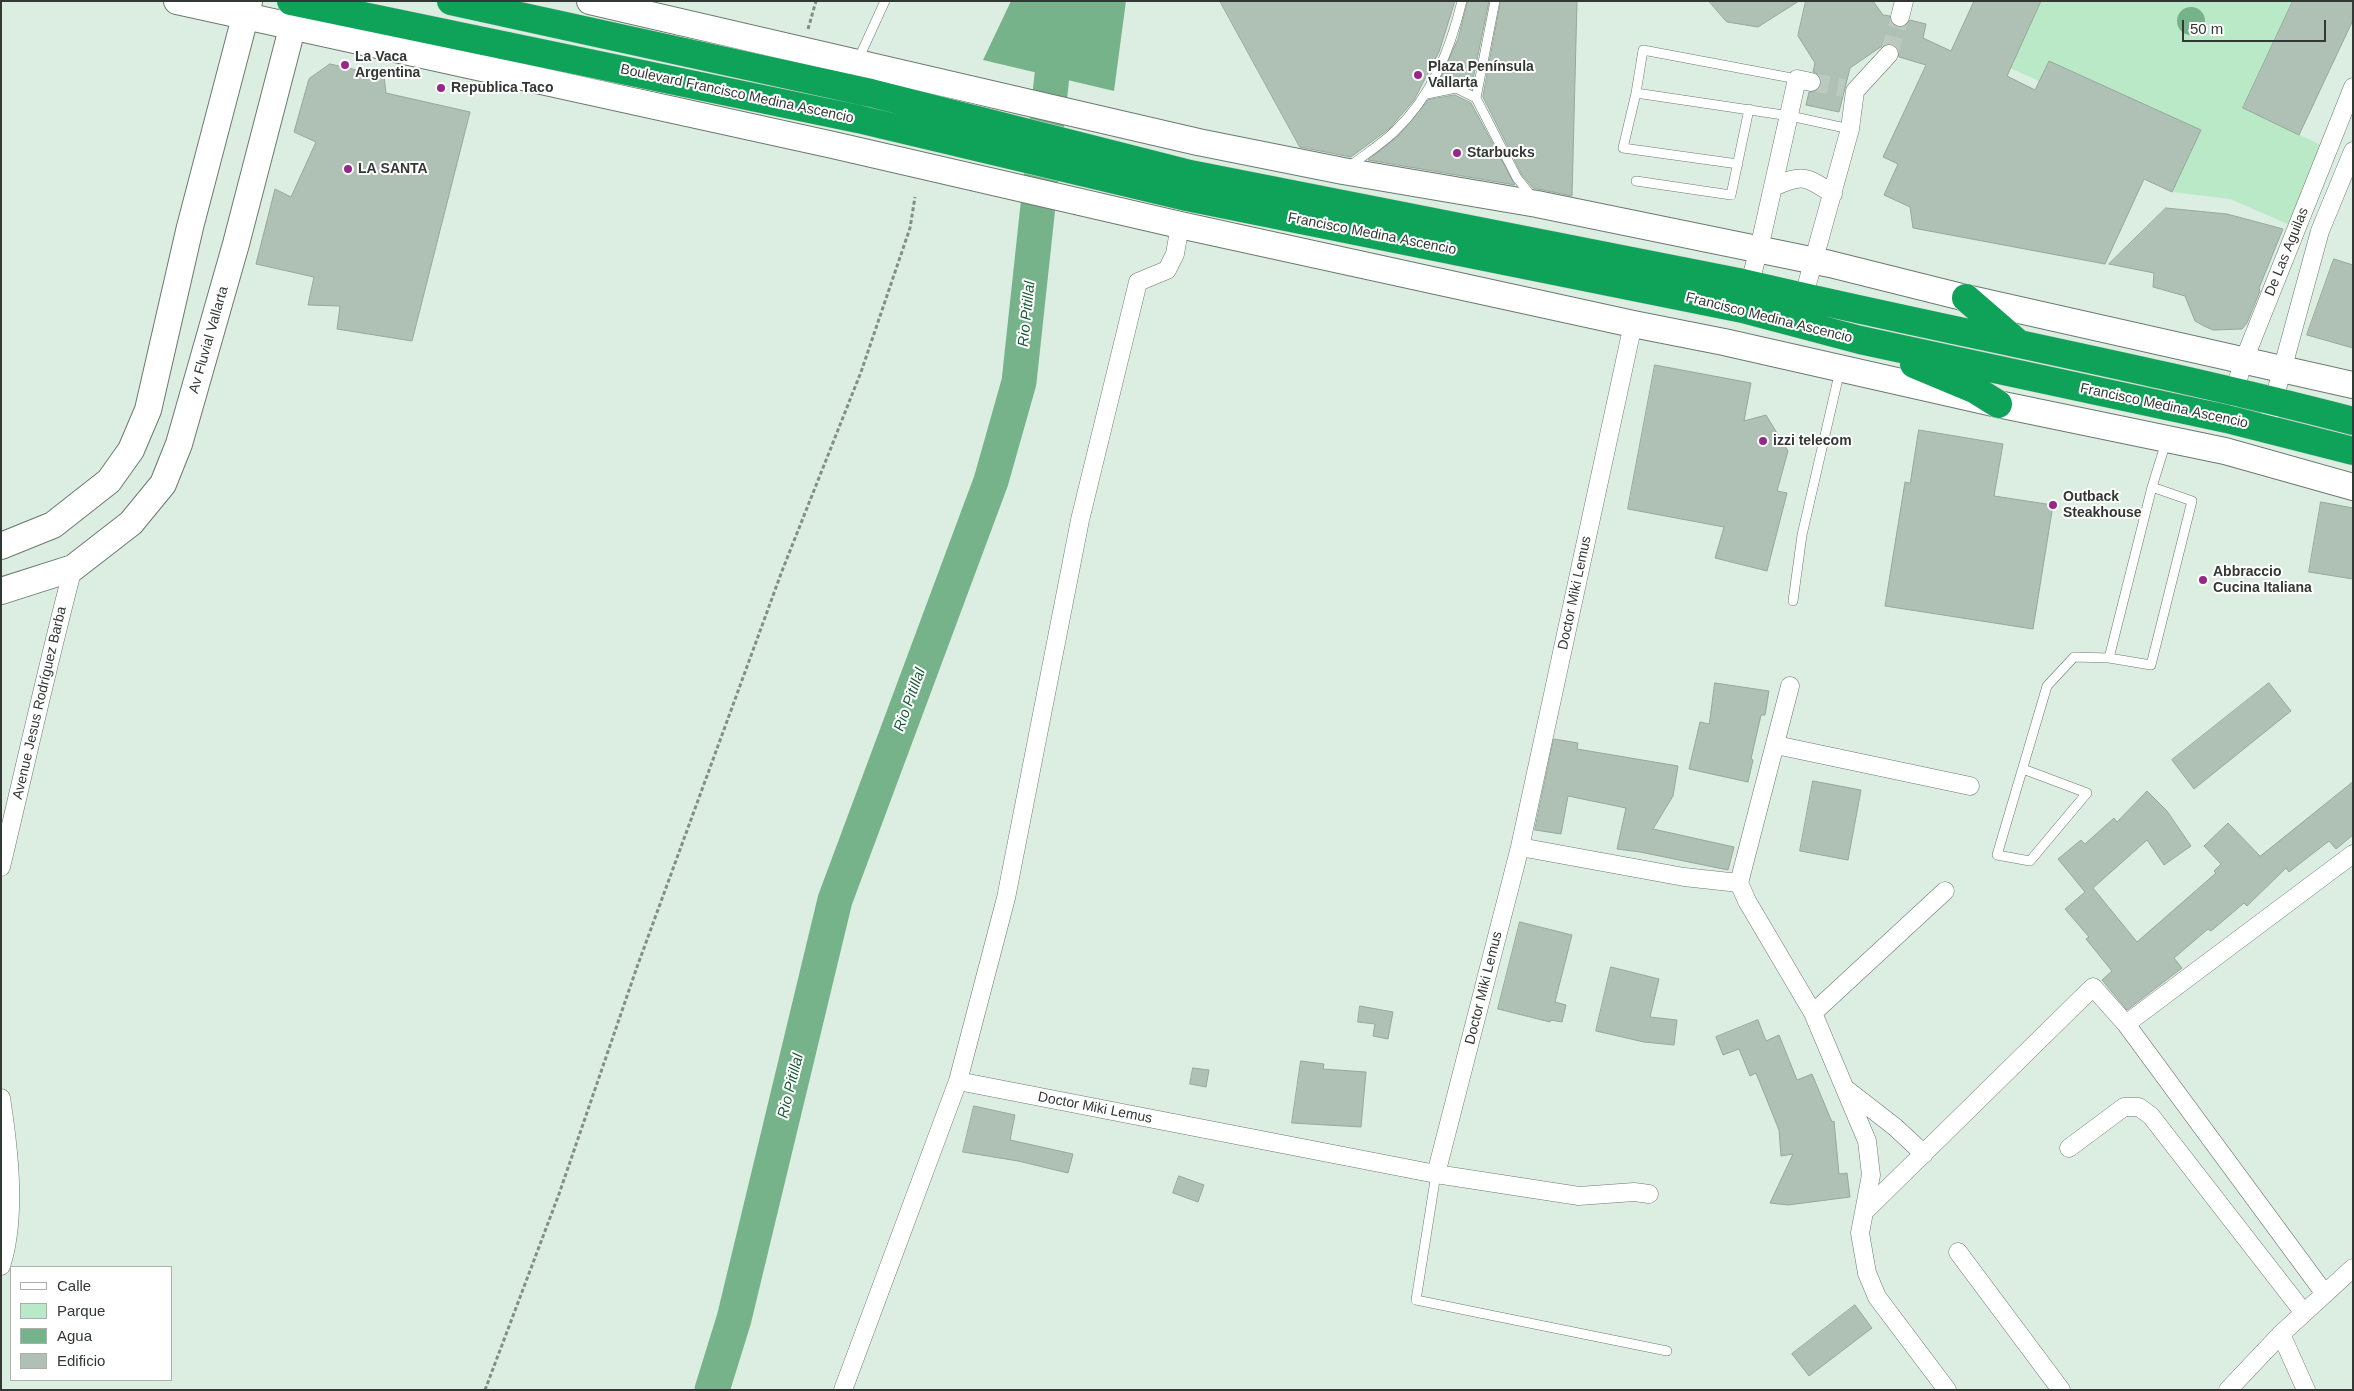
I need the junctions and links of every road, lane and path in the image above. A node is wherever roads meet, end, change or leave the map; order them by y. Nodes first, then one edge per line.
1 (177, 1) edge
2 (451, 1) edge
3 (590, 1) edge
4 (816, 1) edge
5 (885, 1) edge
6 (1462, 1) edge
7 (1495, 1) edge
8 (295, 8) edge
9 (247, 9) edge
10 (801, 51) junction
11 (1889, 54) tunnel mouth
12 (857, 64) junction
13 (1804, 81) joint
14 (2353, 86) edge
15 (1636, 93) junction
16 (1426, 94) junction
17 (1476, 98) junction
18 (1749, 109) junction
19 (1790, 116) junction
20 (1850, 129) junction
21 (2353, 151) edge
22 (1738, 164) junction
23 (1343, 171) junction
24 (1636, 181) dead end
25 (1186, 185) junction
26 (1774, 187) junction
27 (1833, 194) junction
28 (915, 197) dead end
29 (1537, 204) junction
30 (2300, 221) junction
31 (1177, 224) junction
32 (2320, 231) junction
33 (1759, 249) junction
34 (1814, 261) junction
35 (1746, 297) junction
36 (1966, 298) junction
37 (1800, 310) junction
38 (1633, 324) junction
39 (1860, 340) junction
40 (2020, 345) junction
41 (2244, 360) junction
42 (2283, 368) junction
43 (1840, 370) junction
44 (2353, 385) edge
45 (2233, 392) junction
46 (2274, 401) junction
47 (1998, 404) junction
48 (2227, 419) junction
49 (2353, 421) edge
50 (2266, 429) junction
51 (2167, 439) junction
52 (2353, 451) edge
53 (2353, 487) edge
54 (2152, 488) junction
55 (1, 546) edge
56 (73, 568) junction
57 (1, 591) edge
58 (1793, 601) dead end
59 (2109, 658) junction
60 (1790, 686) dead end
61 (1776, 745) junction
62 (2023, 769) junction
63 (1970, 786) dead end
64 (1520, 847) junction
65 (2353, 854) edge
66 (1, 867) edge
67 (1739, 883) junction
68 (1945, 891) dead end
69 (1814, 1013) junction
70 (2126, 1024) junction
71 (958, 1081) junction
72 (1845, 1089) junction
73 (1, 1098) edge
74 (2069, 1148) dead end
75 (1924, 1154) junction
76 (1436, 1174) junction
77 (1649, 1194) dead end
78 (1866, 1210) junction
79 (1958, 1252) dead end
80 (1, 1266) edge
81 (2353, 1268) edge
82 (2325, 1294) junction
83 (2304, 1313) junction
84 (2281, 1334) junction
85 (1667, 1351) dead end
86 (485, 1390) edge
87 (843, 1390) edge
88 (1947, 1390) edge
89 (2061, 1390) edge
90 (2228, 1390) edge
91 (2306, 1390) edge

1 - 9 main road
2 - 25 highway, Boulevard Francisco Medina Ascencio
3 - 10 main road
4 - 10 path
5 - 12 lane
6 - 16 lane
7 - 17 lane
8 - 9 main road
8 - 25 highway, Boulevard Francisco Medina Ascencio
8 - 31 main road
8 - 56 main road, Av Fluvial Vallarta
9 - 55 main road
10 - 12 main road
11 - 20 street
12 - 23 main road
13 - 15 lane
13 - 19 street
14 - 30 street, De Las Aguilas
15 - 18 lane
15 - 22 lane
16 - 17 lane
16 - 23 lane
17 - 29 lane
18 - 19 lane
18 - 22 lane
19 - 20 lane
19 - 26 street
20 - 27 street
21 - 32 street, De Las Aguilas
22 - 24 lane
23 - 29 main road
25 - 35 highway, Francisco Medina Ascencio
26 - 27 street
26 - 33 street
27 - 34 street
28 - 86 path
29 - 33 main road
30 - 32 street
30 - 41 street, De Las Aguilas
31 - 38 main road
31 - 71 street
32 - 42 street, De Las Aguilas
33 - 34 main road
33 - 35 street
34 - 36 main road
34 - 37 street
35 - 37 highway, Francisco Medina Ascencio
36 - 40 highway
36 - 41 main road
37 - 39 highway, Francisco Medina Ascencio
37 - 40 highway, Francisco Medina Ascencio
38 - 43 main road
38 - 64 street, Doctor Miki Lemus
39 - 47 highway
39 - 48 highway, Francisco Medina Ascencio
40 - 45 highway, Francisco Medina Ascencio
41 - 42 main road
41 - 45 street, De Las Aguilas
42 - 44 main road
42 - 46 street, De Las Aguilas
43 - 47 main road
43 - 58 lane
45 - 46 highway, Francisco Medina Ascencio
45 - 48 street, De Las Aguilas
46 - 49 highway, Francisco Medina Ascencio
46 - 50 street, De Las Aguilas
47 - 51 main road
48 - 50 highway, Francisco Medina Ascencio
50 - 52 highway, Francisco Medina Ascencio
51 - 53 main road
51 - 54 lane
54 - 59 lane
54 - 59 lane
56 - 57 main road, Av Fluvial Vallarta
56 - 66 street, Avenue Jesus Rodríguez Barba
59 - 62 lane
60 - 61 street
61 - 63 street
61 - 67 street
62 - 62 lane
64 - 67 street
64 - 76 street, Doctor Miki Lemus
65 - 70 street
67 - 69 street
68 - 69 street
69 - 72 street
70 - 75 street
70 - 82 street
71 - 76 street, Doctor Miki Lemus
71 - 87 street
72 - 75 street
72 - 78 street
73 - 80 street
74 - 83 street
75 - 78 street
76 - 77 street
76 - 85 lane
78 - 88 street
79 - 89 street
81 - 82 street
82 - 83 street
83 - 84 street
84 - 90 street
84 - 91 street

